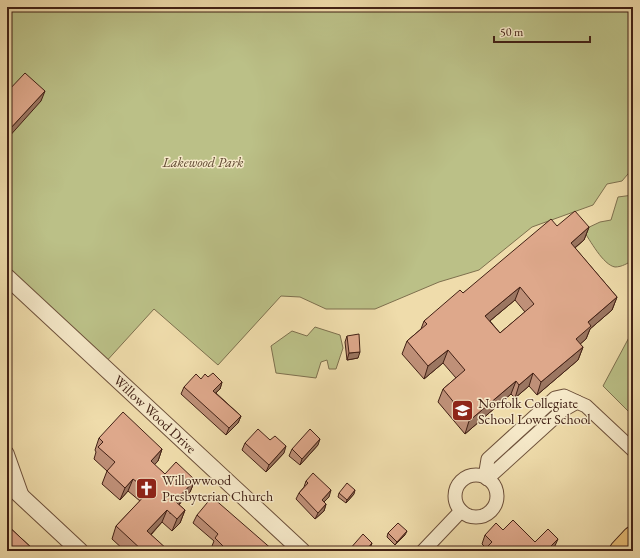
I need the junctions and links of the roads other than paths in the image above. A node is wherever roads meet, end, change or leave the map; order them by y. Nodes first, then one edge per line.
1 (7, 277) edge
2 (633, 450) edge
3 (7, 453) edge
4 (486, 478) junction
5 (7, 484) edge
6 (23, 498) junction
7 (461, 511) junction
8 (633, 537) edge
9 (80, 551) edge
10 (302, 551) edge
11 (423, 551) edge
12 (620, 551) edge

1 - 10 street, Willow Wood Drive
2 - 4 street
3 - 6 street
4 - 7 street
4 - 7 street
5 - 6 street
6 - 9 street
7 - 11 street
8 - 12 highway

